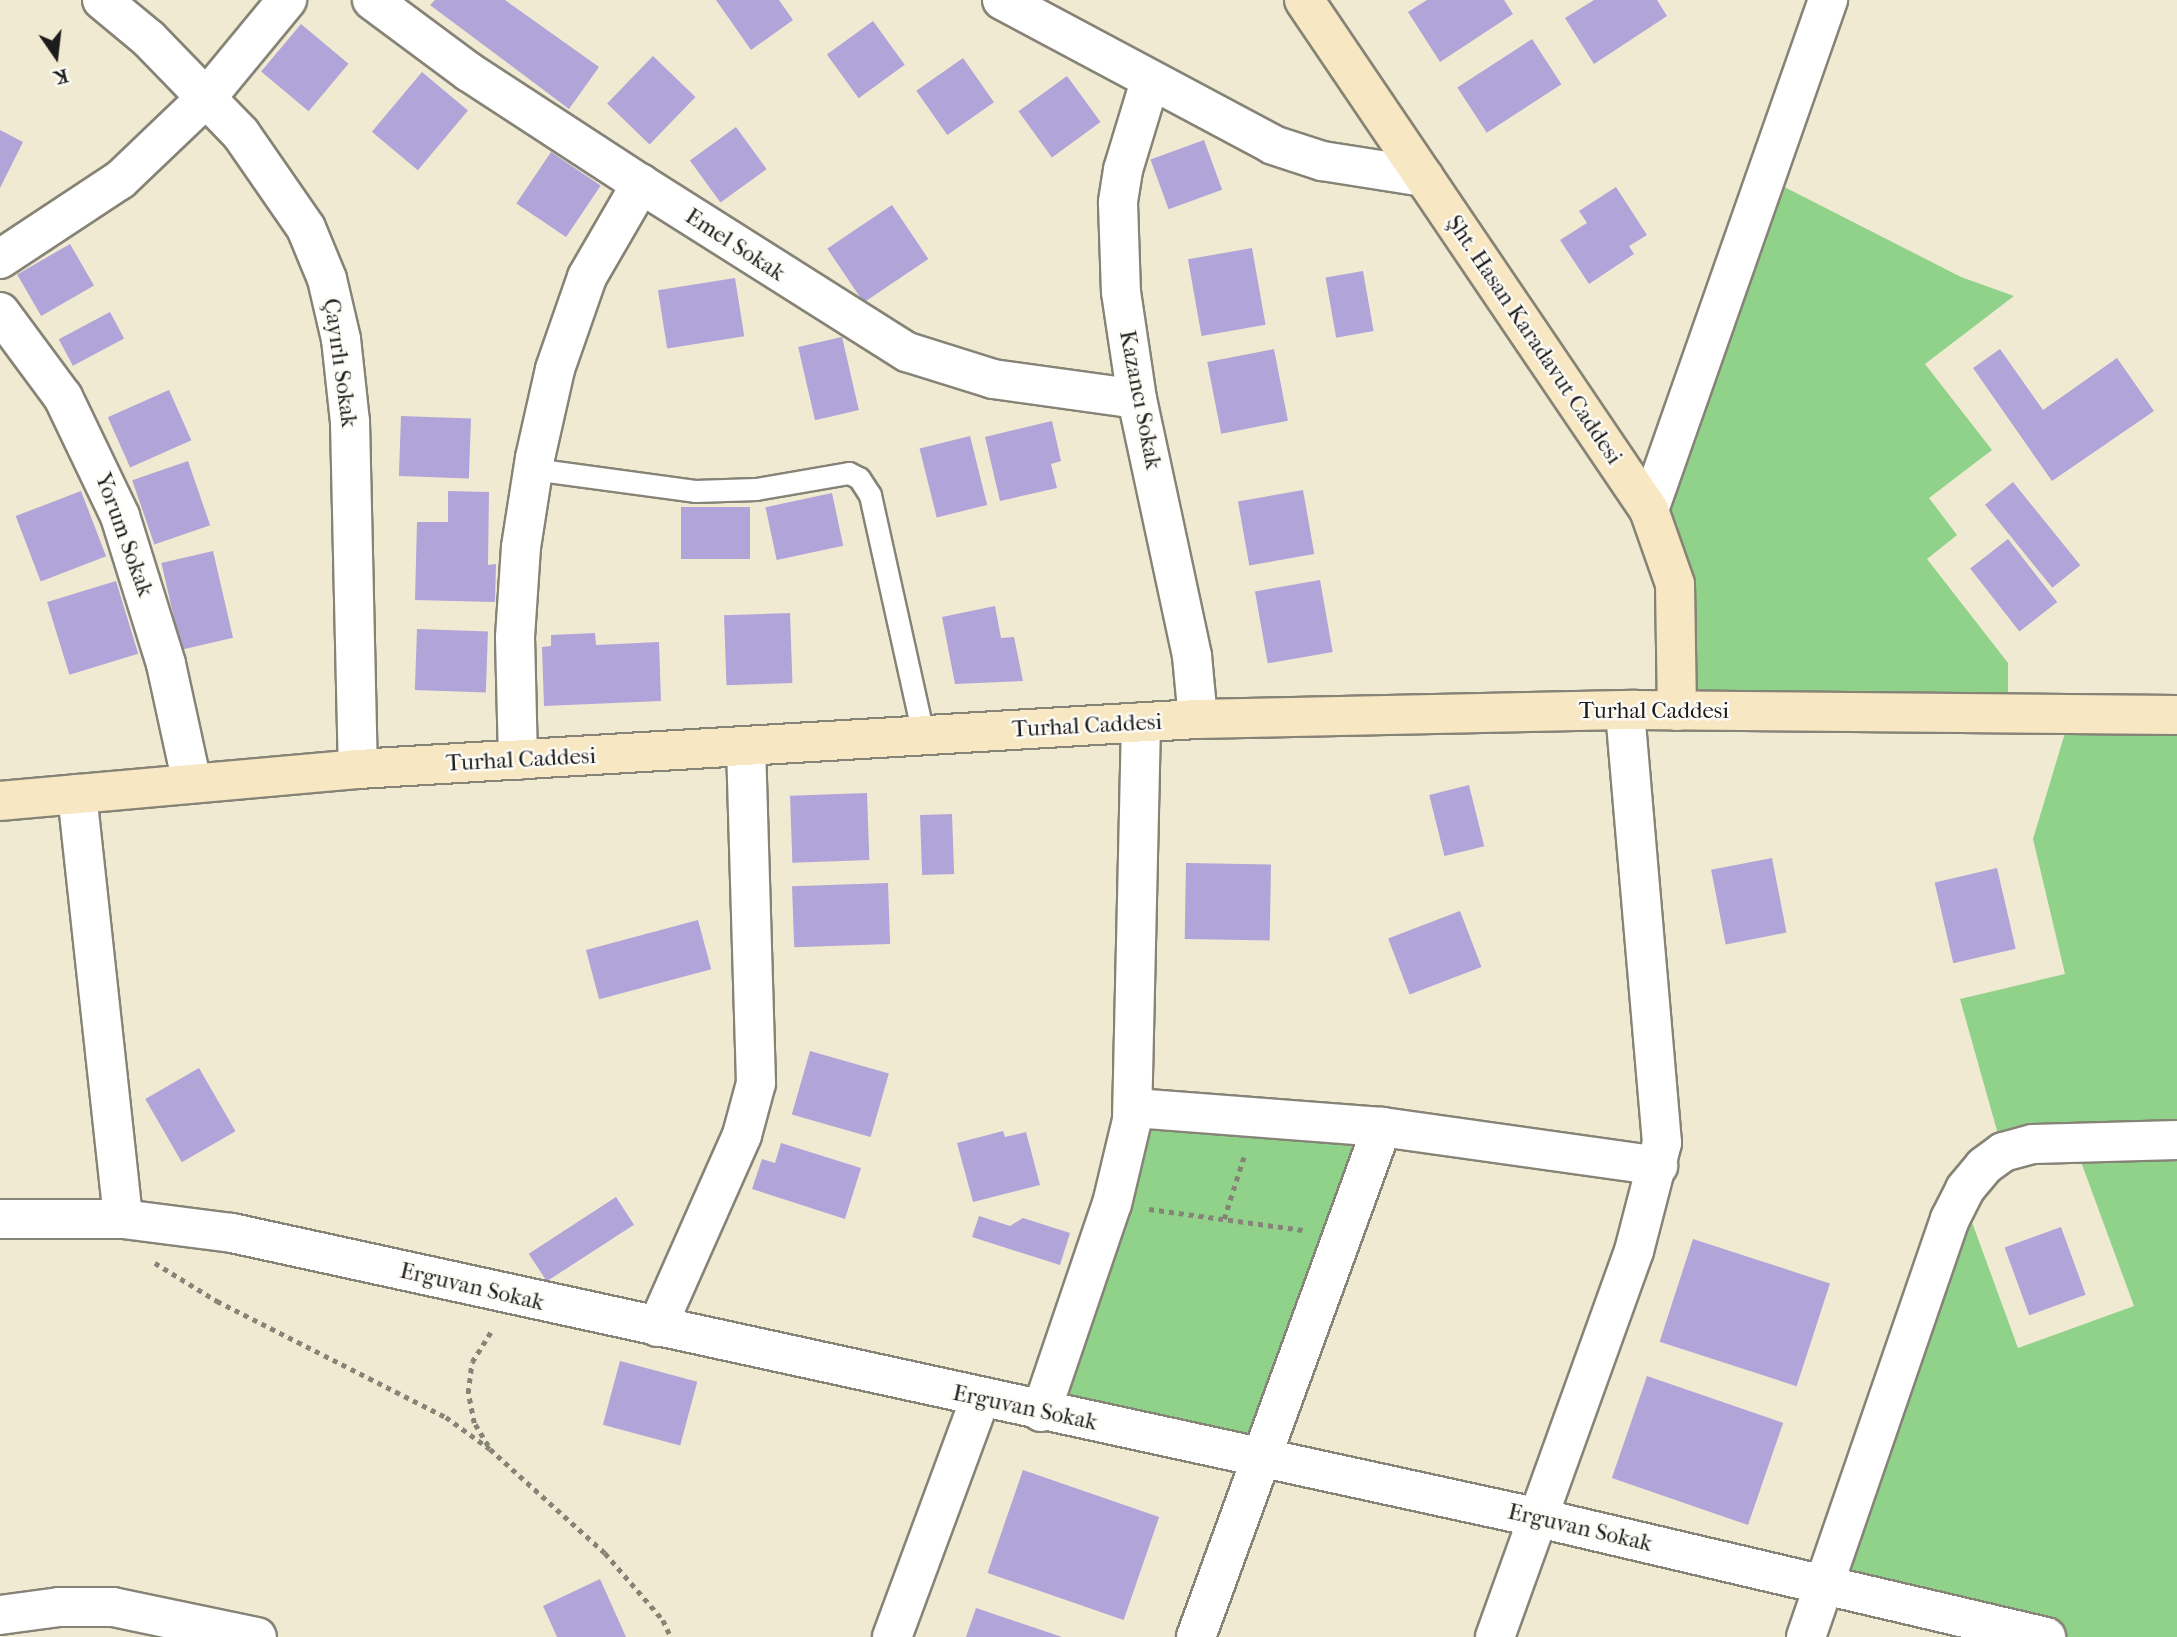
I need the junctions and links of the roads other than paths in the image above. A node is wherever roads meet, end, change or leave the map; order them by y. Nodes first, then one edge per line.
1 (102, 0) edge
2 (287, 0) edge
3 (372, 0) edge
4 (1002, 0) edge
5 (1304, 0) edge
6 (1828, 0) edge
7 (1150, 81) junction
8 (207, 97) junction
9 (1424, 177) junction
10 (641, 184) junction
11 (0, 259) edge
12 (0, 312) edge
13 (1137, 399) junction
14 (533, 469) junction
15 (1649, 510) junction
16 (1625, 711) junction
17 (1677, 711) junction
18 (2177, 715) edge
19 (1198, 719) junction
20 (1141, 722) junction
21 (923, 735) junction
22 (746, 746) junction
23 (518, 761) junction
24 (358, 769) junction
25 (192, 783) junction
26 (78, 794) junction
27 (0, 801) edge
28 (1134, 1108) junction
29 (1382, 1128) junction
30 (2177, 1140) edge
31 (1658, 1166) junction
32 (0, 1219) edge
33 (123, 1219) junction
34 (657, 1327) junction
35 (980, 1399) junction
36 (1041, 1412) junction
37 (1262, 1458) junction
38 (1539, 1518) junction
39 (1826, 1585) junction
40 (0, 1615) edge
41 (257, 1637) edge
42 (892, 1637) edge
43 (1196, 1637) edge
44 (1494, 1637) edge
45 (1807, 1637) edge
46 (2046, 1637) edge

1 - 8 street, Çayırlı Sokak
2 - 8 street
3 - 10 street, Emel Sokak
4 - 7 street
5 - 9 street, Şht. Hasan Karadavut Caddesi
6 - 15 street
7 - 9 street
7 - 13 street, Kazancı Sokak
8 - 11 street
8 - 24 street, Çayırlı Sokak
9 - 15 street, Şht. Hasan Karadavut Caddesi
10 - 13 street, Emel Sokak
10 - 14 street
12 - 25 street, Yorum Sokak
13 - 19 street, Kazancı Sokak
14 - 21 lane
14 - 23 street
15 - 17 street, Şht. Hasan Karadavut Caddesi
16 - 17 street, Turhal Caddesi
16 - 19 street, Turhal Caddesi
16 - 31 street
17 - 18 street, Turhal Caddesi
19 - 20 street, Turhal Caddesi
20 - 21 street, Turhal Caddesi
20 - 28 street
21 - 22 street, Turhal Caddesi
22 - 23 street, Turhal Caddesi
22 - 34 street
23 - 24 street, Turhal Caddesi
24 - 25 street, Turhal Caddesi
25 - 26 street, Turhal Caddesi
26 - 27 street, Turhal Caddesi
26 - 33 street
28 - 29 street
28 - 36 street
29 - 31 street
29 - 37 street
30 - 39 street
31 - 38 street
32 - 33 street, Erguvan Sokak
33 - 34 street, Erguvan Sokak
34 - 35 street, Erguvan Sokak
35 - 36 street, Erguvan Sokak
35 - 42 street
36 - 37 street, Erguvan Sokak
37 - 38 street, Erguvan Sokak
37 - 43 street
38 - 39 street, Erguvan Sokak
38 - 44 street
39 - 45 street
39 - 46 street, Erguvan Sokak
40 - 41 street

